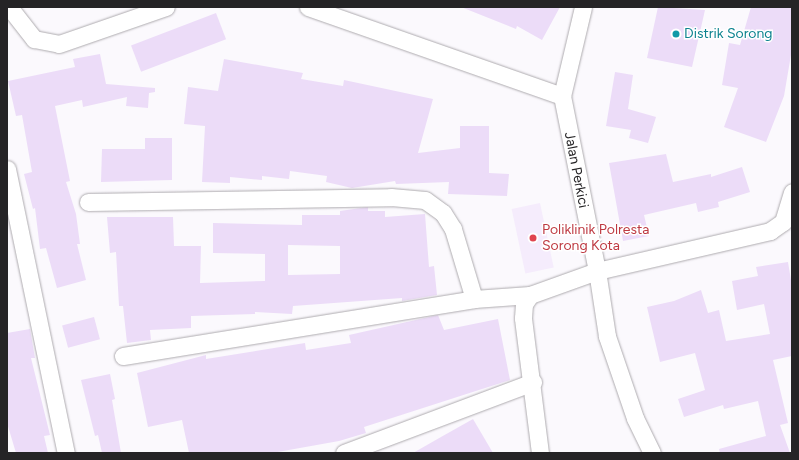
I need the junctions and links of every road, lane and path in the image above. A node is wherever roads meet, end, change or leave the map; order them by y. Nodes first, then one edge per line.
1 (9, 7) edge
2 (166, 7) edge
3 (308, 7) edge
4 (583, 7) edge
5 (338, 12) edge
6 (562, 96) junction
7 (7, 169) edge
8 (792, 192) edge
9 (88, 202) dead end
10 (597, 271) junction
11 (530, 295) junction
12 (474, 299) junction
13 (123, 356) dead end
14 (533, 382) junction
15 (66, 453) edge
16 (344, 453) edge
17 (540, 453) edge
18 (652, 453) edge

1 - 2 street
3 - 5 street
4 - 6 street, Jalan Perkici
5 - 6 street
6 - 10 street, Jalan Perkici
7 - 15 street
8 - 10 street
9 - 12 street
10 - 11 street
10 - 18 street, Jalan Perkici
11 - 12 street
11 - 14 street
12 - 13 street
14 - 16 street
14 - 17 street

